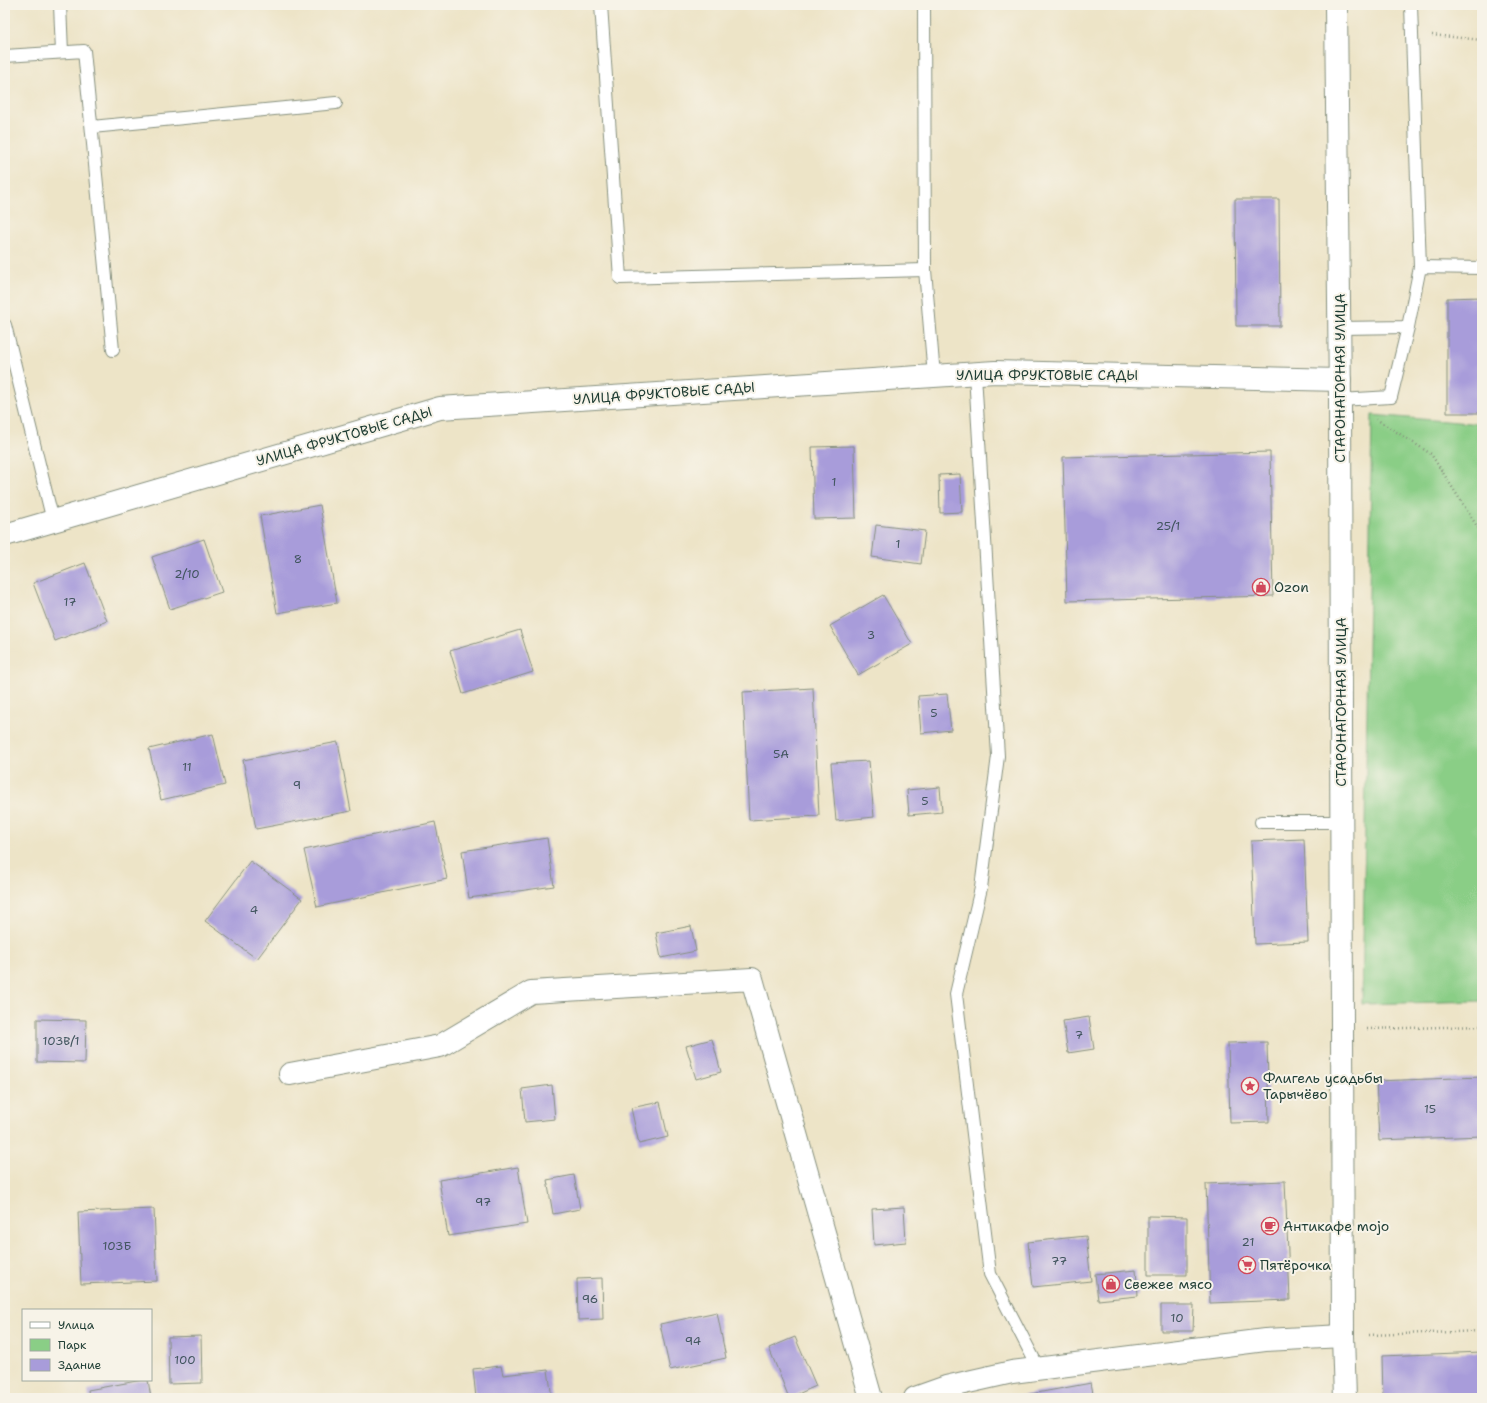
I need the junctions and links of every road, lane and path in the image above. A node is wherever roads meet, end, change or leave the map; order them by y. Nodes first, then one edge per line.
1 (60, 5) edge
2 (601, 5) edge
3 (924, 5) edge
4 (1336, 5) edge
5 (1411, 5) edge
6 (1412, 33) junction
7 (1482, 40) edge
8 (62, 52) junction
9 (5, 56) edge
10 (336, 103) dead end
11 (92, 127) junction
12 (1420, 266) junction
13 (1482, 268) edge
14 (925, 270) junction
15 (5, 325) edge
16 (1408, 327) junction
17 (1340, 328) junction
18 (113, 350) dead end
19 (975, 374) junction
20 (934, 376) junction
21 (1340, 390) junction
22 (1376, 419) dead end
23 (53, 521) junction
24 (1482, 534) edge
25 (5, 535) edge
26 (1261, 822) dead end
27 (1341, 822) junction
28 (1482, 1026) edge
29 (1341, 1030) junction
30 (290, 1074) dead end
31 (1482, 1331) edge
32 (1343, 1336) junction
33 (1039, 1369) junction
34 (871, 1398) edge
35 (915, 1398) edge
36 (1345, 1398) edge

1 - 8 lane
2 - 14 lane
3 - 14 lane
4 - 17 street, СТАРОНАГОРНАЯ УЛИЦА
5 - 6 lane
6 - 7 path
6 - 12 lane
8 - 9 lane
8 - 11 lane
10 - 11 lane
11 - 18 lane
12 - 13 lane
12 - 16 lane
14 - 20 lane
15 - 23 lane
16 - 17 lane
16 - 21 lane
17 - 21 street, СТАРОНАГОРНАЯ УЛИЦА
19 - 20 street, УЛИЦА ФРУКТОВЫЕ САДЫ
19 - 21 street, УЛИЦА ФРУКТОВЫЕ САДЫ
19 - 33 lane
20 - 23 street, УЛИЦА ФРУКТОВЫЕ САДЫ
21 - 27 street, СТАРОНАГОРНАЯ УЛИЦА
22 - 24 path
23 - 25 street, УЛИЦА ФРУКТОВЫЕ САДЫ
26 - 27 lane
27 - 29 street, СТАРОНАГОРНАЯ УЛИЦА
28 - 29 path
29 - 32 street, СТАРОНАГОРНАЯ УЛИЦА
30 - 34 street
31 - 32 path
32 - 33 street
32 - 36 street, СТАРОНАГОРНАЯ УЛИЦА
33 - 35 street

